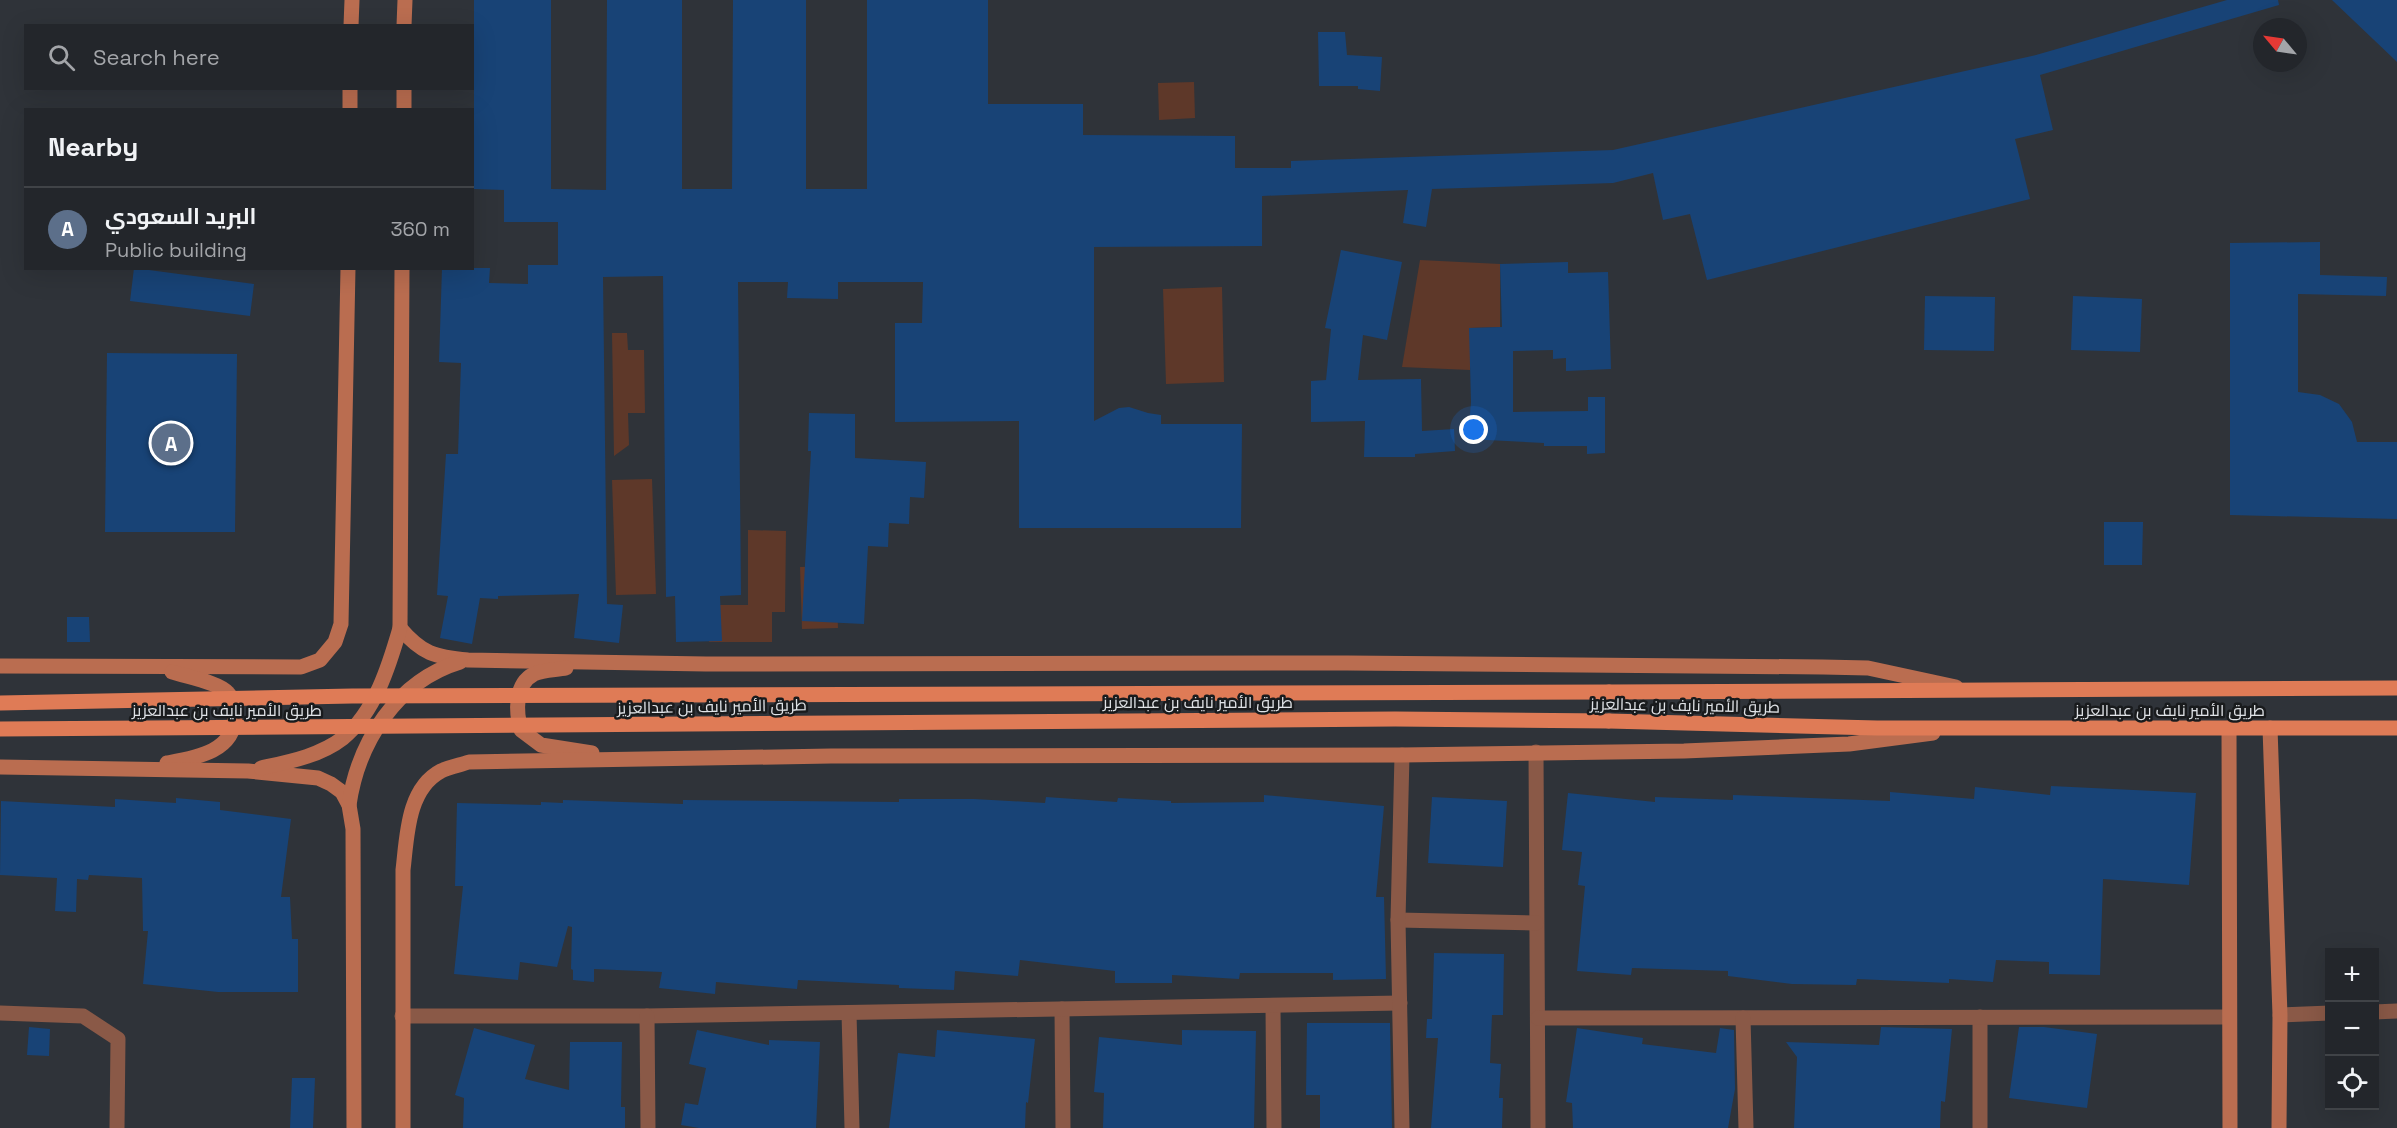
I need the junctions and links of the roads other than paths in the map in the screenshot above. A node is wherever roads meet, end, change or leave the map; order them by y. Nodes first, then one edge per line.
1 (352, 0) edge
2 (405, 0) edge
3 (351, 24) edge
4 (404, 24) edge
5 (350, 90) edge
6 (404, 90) edge
7 (350, 108) edge
8 (404, 108) edge
9 (348, 270) edge
10 (402, 270) edge
11 (399, 628) junction
12 (468, 660) junction
13 (593, 662) junction
14 (0, 666) edge
15 (154, 667) junction
16 (2397, 688) edge
17 (1971, 690) junction
18 (0, 703) edge
19 (1970, 728) junction
20 (2229, 728) junction
21 (2270, 728) junction
22 (2397, 728) edge
23 (0, 729) edge
24 (1536, 752) junction
25 (1402, 755) junction
26 (637, 759) junction
27 (0, 768) edge
28 (137, 769) junction
29 (248, 771) junction
30 (349, 805) junction
31 (1398, 920) junction
32 (1536, 923) junction
33 (1400, 1003) junction
34 (1274, 1006) junction
35 (1062, 1009) junction
36 (2397, 1011) edge
37 (2379, 1012) edge
38 (0, 1013) edge
39 (849, 1013) junction
40 (2325, 1014) edge
41 (2280, 1015) junction
42 (402, 1016) junction
43 (647, 1016) junction
44 (1980, 1017) junction
45 (2228, 1017) junction
46 (1538, 1018) junction
47 (1743, 1018) junction
48 (117, 1128) edge
49 (354, 1128) edge
50 (403, 1128) edge
51 (648, 1128) edge
52 (852, 1128) edge
53 (1063, 1128) edge
54 (1275, 1128) edge
55 (1402, 1128) edge
56 (1538, 1128) edge
57 (1746, 1128) edge
58 (1980, 1128) edge
59 (2230, 1128) edge
60 (2279, 1128) edge

1 - 3 street
2 - 4 street
5 - 7 street
6 - 8 street
9 - 15 street
10 - 11 street
11 - 12 street
11 - 29 street
12 - 13 street
12 - 30 street
13 - 17 street
13 - 26 street
14 - 15 street
15 - 28 street
16 - 17 main road, طريق الأمير نايف بن عبدالعزيز
17 - 18 main road, طريق الأمير نايف بن عبدالعزيز, bridge
19 - 20 main road, طريق الأمير نايف بن عبدالعزيز
19 - 23 main road, طريق الأمير نايف بن عبدالعزيز, bridge
19 - 24 street
20 - 21 main road, طريق الأمير نايف بن عبدالعزيز
20 - 45 street
21 - 22 main road, طريق الأمير نايف بن عبدالعزيز
21 - 41 street
24 - 25 street
24 - 32 street
25 - 26 street
25 - 31 street
26 - 42 street
27 - 28 street
28 - 29 street
29 - 30 street
30 - 49 street
31 - 32 street
31 - 33 street
32 - 46 street
33 - 34 street
33 - 55 street
34 - 35 street
34 - 54 street
35 - 39 street
35 - 53 street
36 - 37 street
38 - 48 street
39 - 43 street
39 - 52 street
40 - 41 street
41 - 60 street
42 - 43 street
42 - 50 street
43 - 51 street
44 - 45 street
44 - 47 street
44 - 58 street
45 - 59 street
46 - 47 street
46 - 56 street
47 - 57 street

